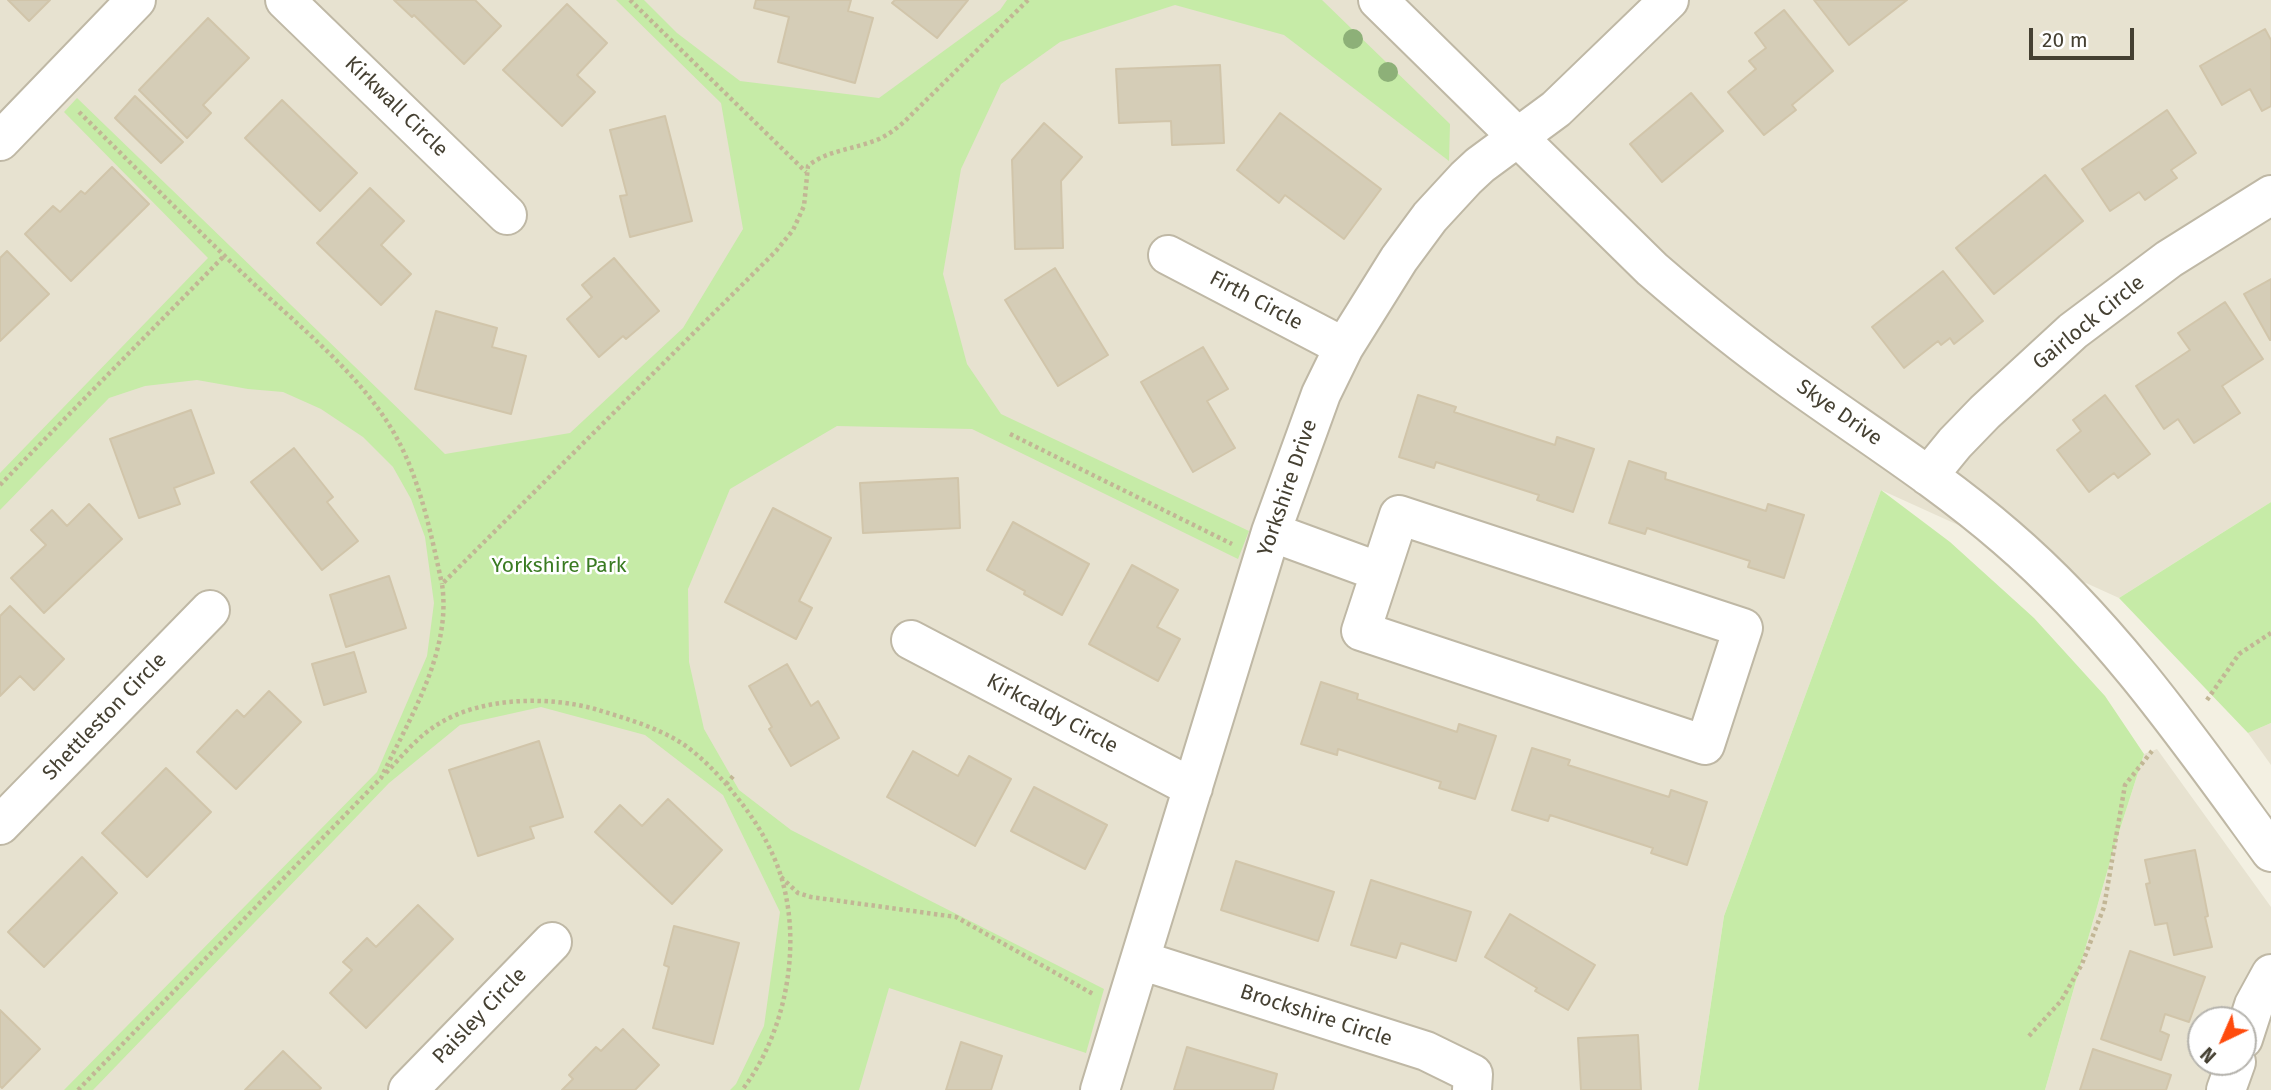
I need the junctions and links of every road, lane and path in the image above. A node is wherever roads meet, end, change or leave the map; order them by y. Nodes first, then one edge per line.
1 (136, 0) edge
2 (285, 0) edge
3 (630, 0) edge
4 (1028, 0) edge
5 (1378, 0) edge
6 (1669, 0) edge
7 (71, 104) dead end
8 (1518, 136) junction
9 (0, 141) edge
10 (806, 172) junction
11 (2271, 195) edge
12 (507, 215) dead end
13 (1168, 255) dead end
14 (225, 256) junction
15 (1344, 347) junction
16 (1010, 434) dead end
17 (1928, 476) junction
18 (0, 485) edge
19 (1271, 532) junction
20 (1232, 544) dead end
21 (1380, 572) junction
22 (442, 584) junction
23 (210, 610) dead end
24 (2271, 633) edge
25 (911, 640) dead end
26 (2207, 700) dead end
27 (2153, 749) dead end
28 (735, 774) dead end
29 (381, 778) junction
30 (726, 784) junction
31 (1193, 789) junction
32 (0, 825) edge
33 (2271, 852) edge
34 (780, 876) junction
35 (552, 942) dead end
36 (1140, 960) junction
37 (2271, 974) edge
38 (1103, 1000) dead end
39 (2254, 1006) edge
40 (2029, 1036) dead end
41 (78, 1090) edge
42 (408, 1090) edge
43 (742, 1090) edge
44 (1100, 1090) edge
45 (1472, 1090) edge

1 - 9 street
2 - 12 street, Kirkwall Circle
3 - 10 path
4 - 10 path
5 - 8 street, Skye Drive
6 - 8 street, Yorkshire Drive
7 - 14 path
8 - 15 street, Yorkshire Drive
8 - 17 street, Skye Drive
10 - 22 path
11 - 17 street, Gairlock Circle
13 - 15 street, Firth Circle
14 - 18 path
14 - 22 path
15 - 19 street, Yorkshire Drive
16 - 20 path
17 - 33 street, Skye Drive
19 - 21 street
19 - 31 street, Yorkshire Drive
21 - 21 street
22 - 29 path
23 - 32 street, Shettleston Circle
24 - 26 path
25 - 31 street, Kirkcaldy Circle
27 - 40 path
28 - 30 path
29 - 30 path
29 - 41 path
30 - 34 path
31 - 36 street, Yorkshire Drive
34 - 38 path
34 - 43 path
35 - 42 street, Paisley Circle
36 - 44 street, Yorkshire Drive
36 - 45 street, Brockshire Circle
37 - 39 street

